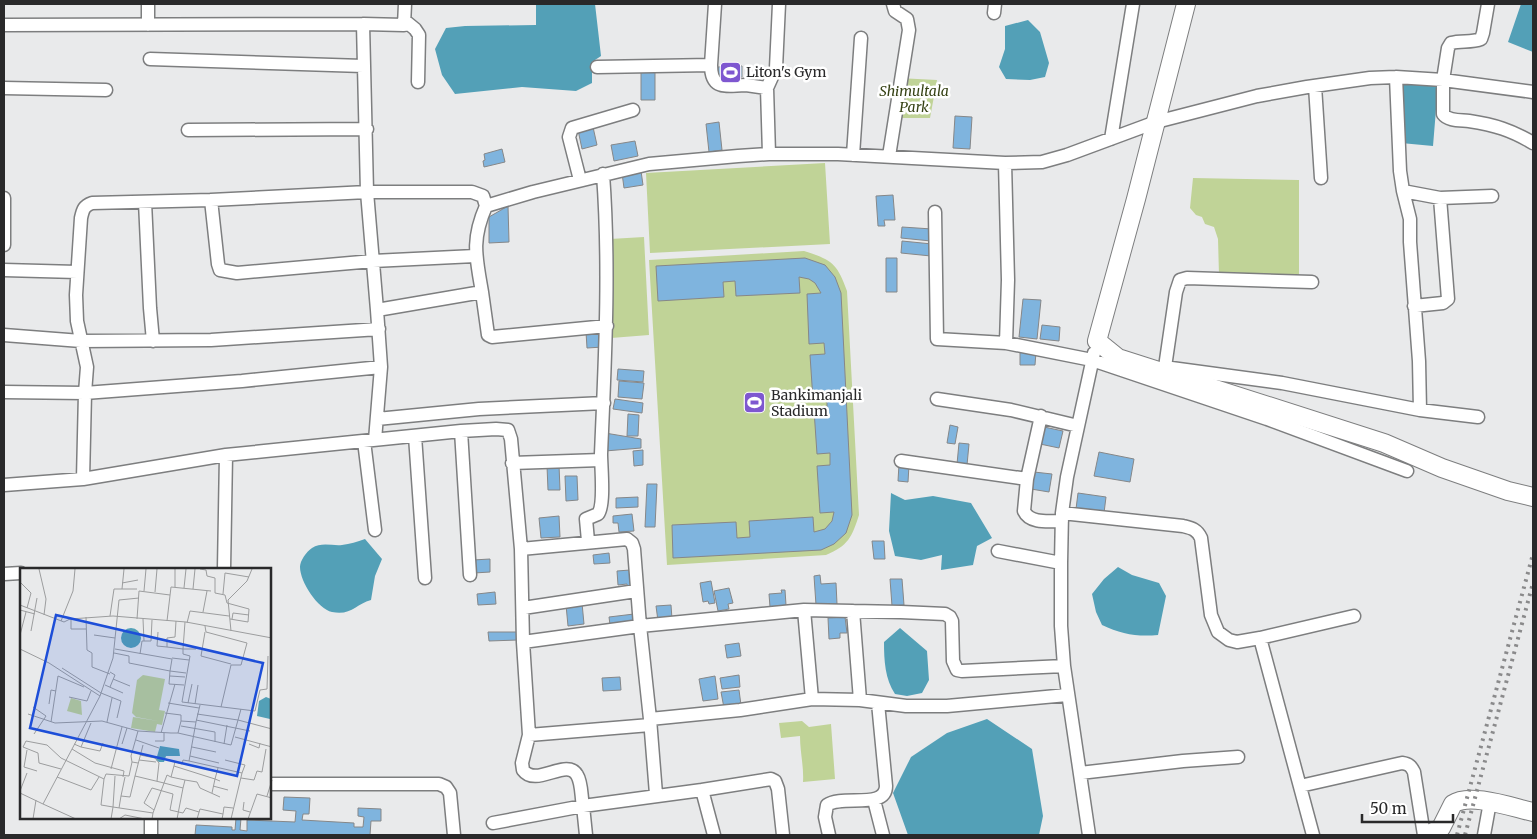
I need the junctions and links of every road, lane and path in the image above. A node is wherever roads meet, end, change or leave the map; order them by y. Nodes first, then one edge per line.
1 (148, 4) edge
2 (404, 4) edge
3 (715, 4) edge
4 (779, 4) edge
5 (893, 4) edge
6 (1133, 4) edge
7 (1186, 4) edge
8 (1488, 4) edge
9 (404, 20) junction
10 (363, 24) junction
11 (4, 25) edge
12 (148, 25) junction
13 (861, 38) dead end
14 (150, 59) dead end
15 (711, 65) junction
16 (363, 66) junction
17 (597, 67) dead end
18 (1396, 77) junction
19 (1443, 80) junction
20 (418, 82) dead end
21 (1315, 86) junction
22 (4, 88) edge
23 (767, 88) junction
24 (106, 90) dead end
25 (1533, 92) edge
26 (633, 110) dead end
27 (1156, 122) junction
28 (367, 129) junction
29 (188, 130) dead end
30 (1111, 139) junction
31 (1533, 143) edge
32 (769, 154) junction
33 (854, 155) junction
34 (889, 156) junction
35 (1004, 163) junction
36 (603, 174) junction
37 (1321, 178) dead end
38 (580, 180) junction
39 (1403, 191) junction
40 (367, 192) junction
41 (1492, 196) dead end
42 (4, 198) edge
43 (1440, 198) junction
44 (211, 200) junction
45 (145, 202) junction
46 (486, 206) junction
47 (935, 212) dead end
48 (4, 245) edge
49 (476, 256) junction
50 (374, 261) junction
51 (4, 270) edge
52 (78, 272) junction
53 (1312, 282) dead end
54 (482, 292) junction
55 (1414, 306) junction
56 (377, 310) junction
57 (607, 326) junction
58 (379, 330) junction
59 (4, 335) edge
60 (153, 340) junction
61 (81, 341) junction
62 (1097, 341) junction
63 (1006, 343) junction
64 (1092, 360) junction
65 (1127, 362) junction
66 (381, 366) junction
67 (1165, 367) junction
68 (4, 392) edge
69 (85, 394) junction
70 (937, 399) dead end
71 (604, 403) junction
72 (1420, 410) junction
73 (1041, 416) junction
74 (1478, 417) dead end
75 (377, 419) junction
76 (1078, 426) junction
77 (461, 431) junction
78 (415, 436) junction
79 (370, 440) junction
80 (226, 455) junction
81 (601, 460) junction
82 (901, 461) dead end
83 (512, 463) junction
84 (1407, 471) dead end
85 (83, 479) junction
86 (1027, 479) junction
87 (4, 485) edge
88 (1533, 497) edge
89 (1062, 517) junction
90 (375, 530) dead end
91 (588, 542) junction
92 (520, 549) junction
93 (998, 551) dead end
94 (1061, 563) junction
95 (224, 568) edge
96 (20, 572) edge
97 (4, 574) edge
98 (470, 575) dead end
99 (425, 578) dead end
100 (636, 591) junction
101 (523, 608) junction
102 (804, 610) junction
103 (853, 611) junction
104 (1354, 616) dead end
105 (640, 626) junction
106 (1260, 638) junction
107 (523, 642) junction
108 (1064, 666) junction
109 (1067, 695) junction
110 (812, 699) junction
111 (860, 700) junction
112 (878, 703) junction
113 (650, 722) junction
114 (529, 734) junction
115 (1238, 757) dead end
116 (1080, 774) junction
117 (271, 784) edge
118 (1300, 786) junction
119 (702, 790) junction
120 (656, 794) junction
121 (874, 800) junction
122 (1490, 802) junction
123 (583, 806) junction
124 (1533, 812) edge
125 (151, 819) edge
126 (493, 823) dead end
127 (151, 835) edge
128 (454, 835) edge
129 (586, 835) edge
130 (714, 835) edge
131 (784, 835) edge
132 (829, 835) edge
133 (883, 835) edge
134 (1089, 835) edge
135 (1313, 835) edge
136 (1425, 835) edge
137 (1484, 835) edge

1 - 12 street
2 - 9 street
3 - 15 street
4 - 23 street
5 - 34 street
6 - 30 street
7 - 27 main road
8 - 19 street
9 - 10 street
9 - 20 street
10 - 12 street
10 - 16 street
11 - 12 street
13 - 33 street
14 - 16 street
15 - 17 street
15 - 23 street
16 - 28 street
18 - 19 street
18 - 21 street
18 - 39 street
19 - 25 street
19 - 31 street
21 - 27 street
21 - 37 street
22 - 24 street
23 - 32 street
26 - 38 street
27 - 30 street
27 - 62 main road
28 - 29 street
28 - 40 street
30 - 35 street
32 - 33 street
32 - 36 street
33 - 34 street
34 - 35 street
35 - 63 street
36 - 38 street
36 - 57 street
38 - 46 street
39 - 43 street
39 - 55 street
40 - 44 street
40 - 46 street
40 - 50 street
41 - 43 street
42 - 48 street
43 - 55 street
44 - 45 street
44 - 50 street
45 - 52 street
45 - 60 street
46 - 49 street
47 - 63 street
49 - 50 street
49 - 54 street
50 - 56 street
51 - 52 street
52 - 61 street
53 - 67 street
54 - 56 street
54 - 57 street
55 - 72 street
56 - 58 street
57 - 71 street
58 - 60 street
58 - 66 street
59 - 61 street
60 - 61 street
61 - 69 street
62 - 64 street
62 - 65 main road
63 - 64 street
64 - 76 street
64 - 84 street
65 - 67 street
65 - 88 main road
66 - 69 street
66 - 75 street
67 - 72 street
68 - 69 street
69 - 85 street
70 - 73 street
71 - 75 street
71 - 81 street
72 - 74 street
73 - 76 street
73 - 86 street
75 - 79 street
76 - 89 street
77 - 78 street
77 - 83 street
77 - 98 street
78 - 79 street
78 - 99 street
79 - 80 street
79 - 90 street
80 - 85 street
80 - 95 street
81 - 83 street
81 - 91 street
82 - 86 street
83 - 92 street
85 - 87 street
86 - 89 street
89 - 94 street
89 - 106 street
91 - 92 street
91 - 100 street
92 - 101 street
93 - 94 street
94 - 108 street
96 - 97 street
100 - 101 street
100 - 105 street
101 - 107 street
102 - 103 street
102 - 105 street
102 - 110 street
103 - 108 street
103 - 111 street
104 - 106 street
105 - 107 street
105 - 113 street
106 - 118 street
107 - 114 street
108 - 109 street
109 - 112 street
109 - 116 street
110 - 111 street
110 - 113 street
111 - 112 street
112 - 121 street
113 - 114 street
113 - 120 street
114 - 123 street
115 - 116 street
116 - 134 street
117 - 128 street
118 - 135 street
118 - 136 street
119 - 120 street
119 - 130 street
119 - 131 street
120 - 123 street
121 - 132 street
121 - 133 street
122 - 124 main road
122 - 136 main road
122 - 137 street
123 - 126 street
123 - 129 street
125 - 127 street

